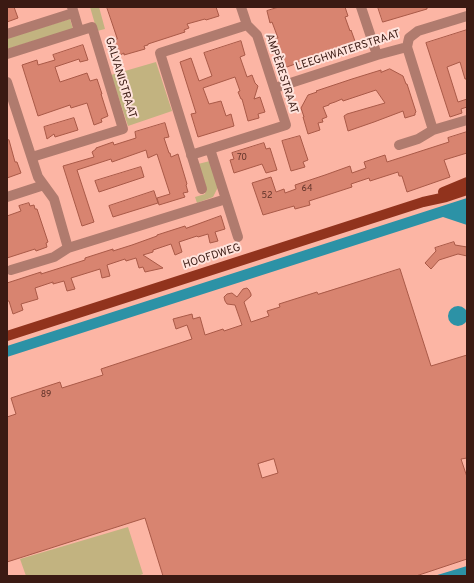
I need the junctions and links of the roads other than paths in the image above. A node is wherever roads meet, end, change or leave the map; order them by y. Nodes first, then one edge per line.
1 (241, 7) edge
2 (361, 7) edge
3 (72, 10) edge
4 (467, 16) edge
5 (247, 25) junction
6 (79, 31) junction
7 (7, 34) edge
8 (407, 47) junction
9 (7, 54) edge
10 (377, 55) junction
11 (7, 82) edge
12 (275, 88) junction
13 (467, 120) edge
14 (433, 130) junction
15 (399, 145) dead end
16 (210, 149) junction
17 (191, 155) junction
18 (32, 157) junction
19 (467, 182) edge
20 (44, 185) junction
21 (202, 190) dead end
22 (467, 190) edge
23 (7, 197) edge
24 (226, 199) junction
25 (423, 202) junction
26 (238, 237) dead end
27 (68, 248) junction
28 (11, 270) dead end
29 (7, 336) edge

1 - 5 street, AMPÈRESTRAAT
2 - 10 street
3 - 6 street
3 - 7 street
4 - 8 street, LEEGHWATERSTRAAT
5 - 12 street, AMPÈRESTRAAT
5 - 17 street
6 - 9 street, GALVANISTRAAT
6 - 18 street, GALVANISTRAAT
8 - 10 street, LEEGHWATERSTRAAT
8 - 14 street
10 - 12 street, LEEGHWATERSTRAAT
11 - 18 street
12 - 16 street, AMPÈRESTRAAT
13 - 14 street
14 - 15 street
16 - 17 street, AMPÈRESTRAAT
16 - 24 street
17 - 21 street
18 - 20 street
19 - 25 main road, HOOFDWEG
20 - 23 street
20 - 27 street
22 - 25 main road, HOOFDWEG
24 - 26 street
24 - 27 street
25 - 29 main road, HOOFDWEG
27 - 28 street

